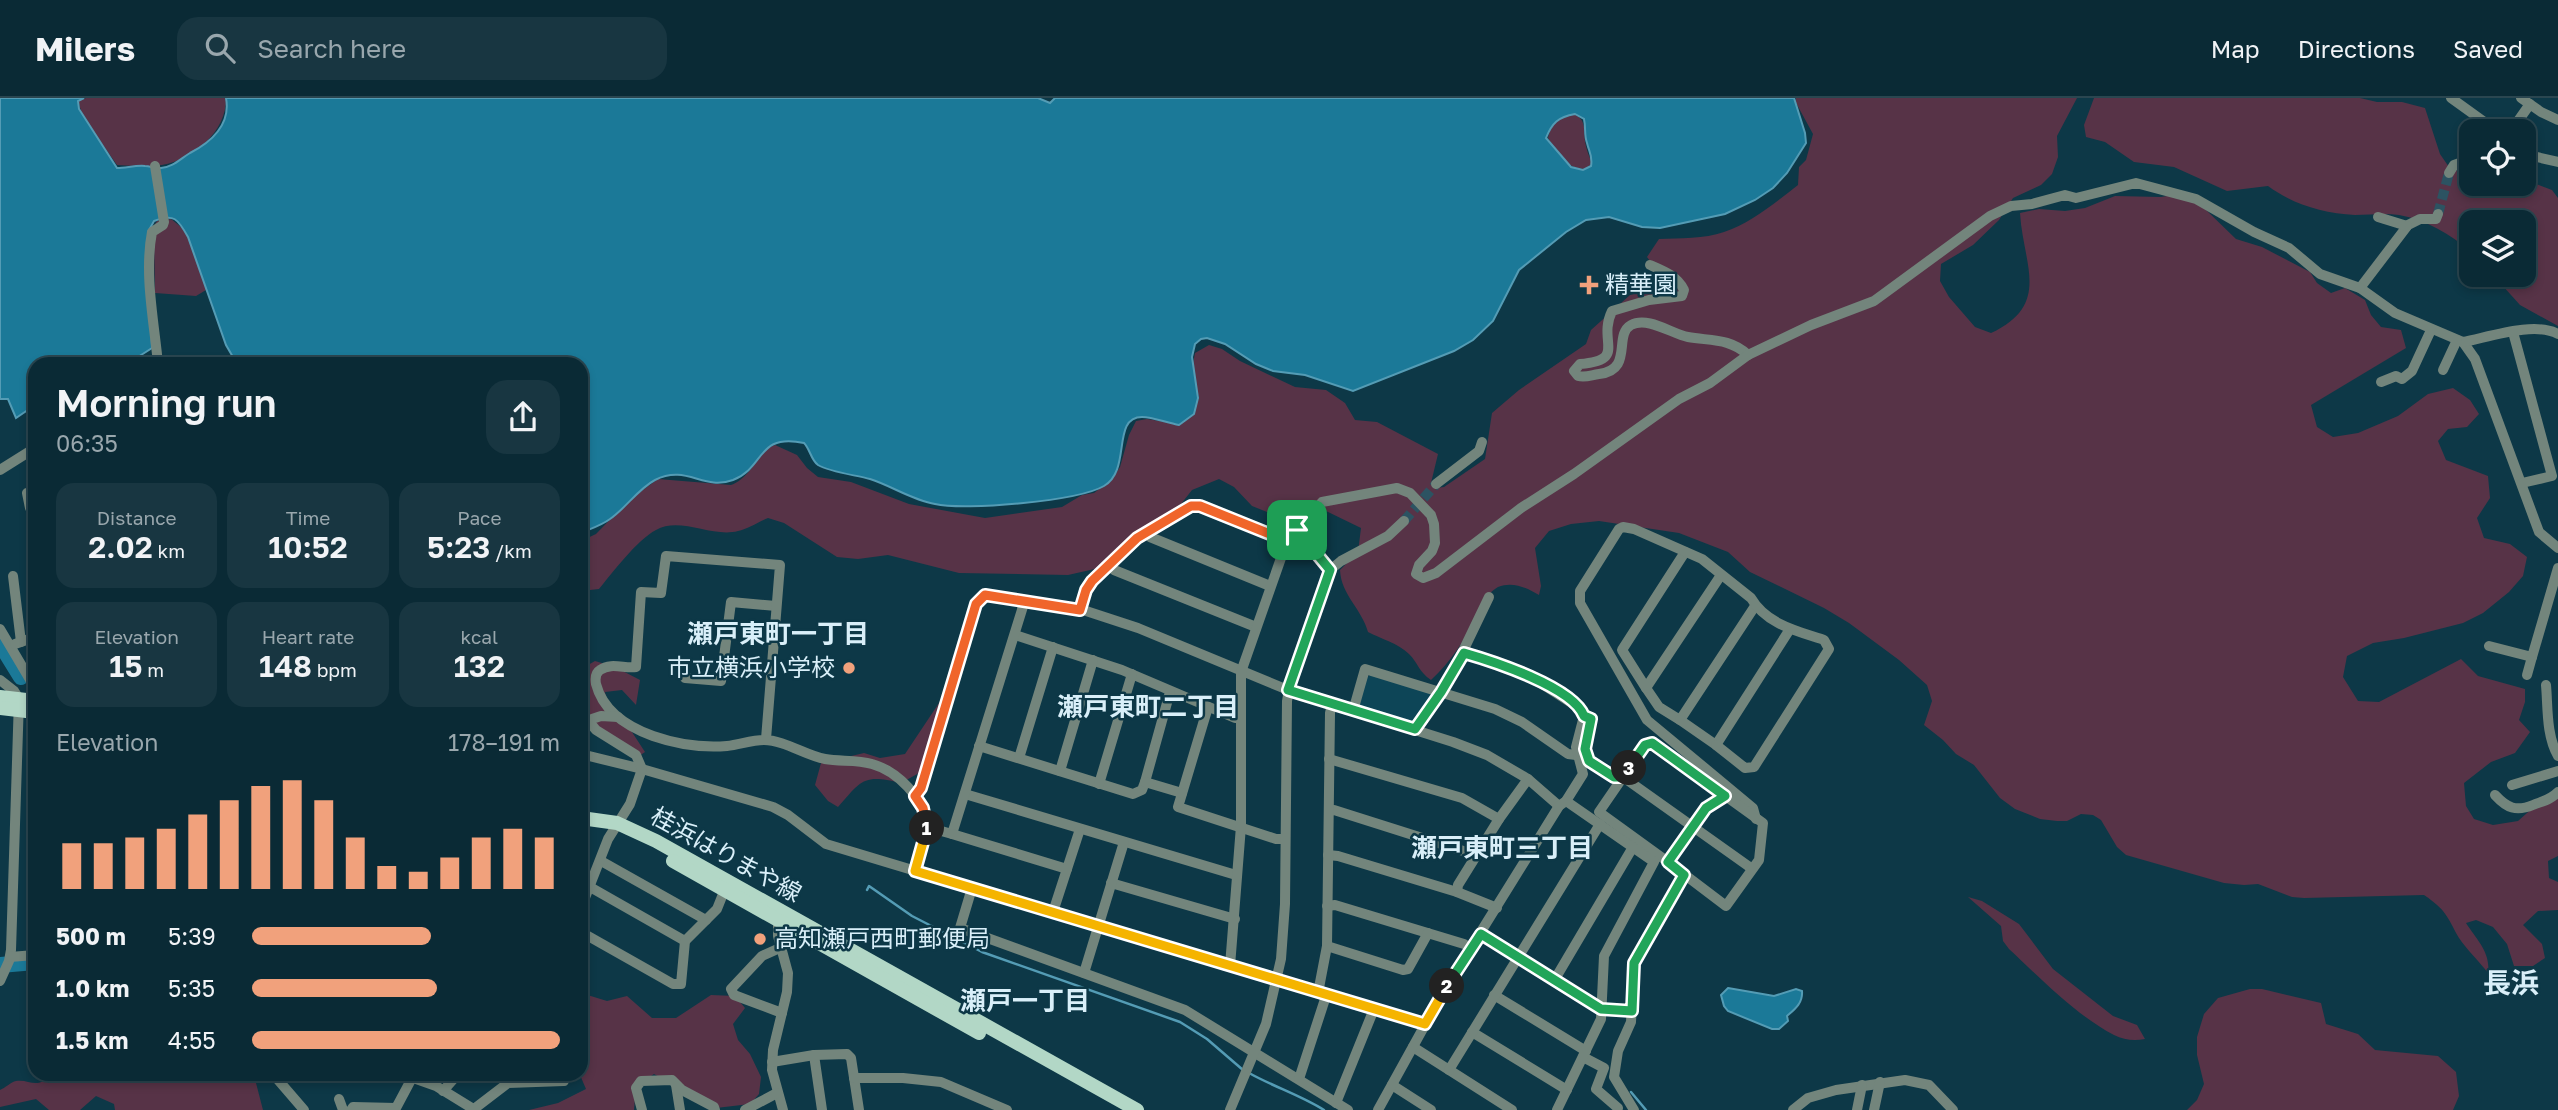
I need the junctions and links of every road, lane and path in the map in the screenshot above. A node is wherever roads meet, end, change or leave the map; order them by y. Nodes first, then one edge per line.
1 (2451, 98) edge
2 (2525, 101) edge
3 (2480, 119) edge
4 (2517, 119) edge
5 (2558, 120) edge
6 (2536, 156) edge
7 (2558, 162) edge
8 (2459, 163) edge
9 (155, 166) dead end
10 (2449, 173) tunnel mouth
11 (2438, 214) dead end
12 (2378, 217) dead end
13 (2407, 226) junction
14 (1650, 265) dead end
15 (2360, 288) junction
16 (2431, 330) junction
17 (2513, 332) junction
18 (2558, 334) edge
19 (2460, 341) junction
20 (1748, 355) junction
21 (157, 357) edge
22 (2443, 370) dead end
23 (2381, 383) dead end
24 (1482, 442) dead end
25 (28, 452) edge
26 (0, 470) edge
27 (2555, 475) edge
28 (2522, 482) junction
29 (1436, 484) tunnel mouth
30 (1404, 521) tunnel mouth
31 (1297, 530) junction
32 (1146, 532) junction
33 (1287, 541) junction
34 (2558, 548) edge
35 (1685, 552) junction
36 (1108, 565) junction
37 (2558, 568) edge
38 (1330, 570) junction
39 (1721, 575) junction
40 (13, 576) dead end
41 (1270, 586) junction
42 (1489, 597) dead end
43 (1025, 600) junction
44 (776, 606) junction
45 (1755, 606) junction
46 (1080, 610) junction
47 (1256, 627) junction
48 (0, 629) edge
49 (1790, 629) junction
50 (1015, 635) junction
51 (28, 640) edge
52 (21, 642) junction
53 (9, 646) junction
54 (2488, 646) dead end
55 (1053, 648) junction
56 (1464, 653) junction
57 (2532, 657) junction
58 (1093, 660) junction
59 (1241, 673) junction
60 (1132, 674) junction
61 (2527, 675) dead end
62 (28, 677) edge
63 (685, 678) dead end
64 (0, 680) edge
65 (2546, 685) dead end
66 (1646, 688) junction
67 (1288, 690) junction
68 (1170, 692) junction
69 (1441, 692) junction
70 (0, 697) edge
71 (28, 703) edge
72 (1332, 704) junction
73 (18, 705) junction
74 (1208, 707) junction
75 (0, 708) edge
76 (28, 709) edge
77 (1353, 711) junction
78 (1584, 716) junction
79 (618, 718) junction
80 (1240, 718) junction
81 (1680, 720) junction
82 (1415, 729) junction
83 (766, 739) junction
84 (1716, 745) junction
85 (979, 746) junction
86 (1576, 755) junction
87 (2558, 755) edge
88 (588, 756) edge
89 (1019, 758) junction
90 (1329, 758) junction
91 (642, 769) junction
92 (1060, 771) junction
93 (2558, 771) edge
94 (1623, 777) junction
95 (1528, 779) junction
96 (1144, 782) junction
97 (1099, 784) junction
98 (2512, 785) dead end
99 (2558, 792) edge
100 (1182, 793) junction
101 (965, 794) junction
102 (2494, 794) dead end
103 (915, 796) junction
104 (1725, 796) junction
105 (1562, 803) junction
106 (1329, 811) junction
107 (1756, 818) junction
108 (1499, 819) junction
109 (588, 820) edge
110 (1600, 824) junction
111 (1692, 825) junction
112 (1241, 826) junction
113 (588, 827) edge
114 (615, 827) junction
115 (927, 827) junction
116 (1080, 829) junction
117 (952, 834) junction
118 (1285, 839) junction
119 (1124, 842) junction
120 (1633, 847) junction
121 (1328, 855) junction
122 (1476, 855) junction
123 (601, 861) junction
124 (1668, 862) junction
125 (1751, 868) junction
126 (1067, 869) junction
127 (915, 871) junction
128 (1237, 875) junction
129 (1684, 875) junction
130 (1111, 883) junction
131 (726, 886) junction
132 (590, 887) junction
133 (972, 888) junction
134 (588, 892) edge
135 (1457, 892) junction
136 (1327, 906) junction
137 (1497, 908) junction
138 (1053, 912) junction
139 (778, 915) junction
140 (706, 919) junction
141 (1235, 919) junction
142 (1098, 926) junction
143 (1428, 933) junction
144 (1481, 934) junction
145 (588, 936) edge
146 (685, 941) junction
147 (1327, 946) junction
148 (782, 947) junction
149 (1471, 949) junction
150 (28, 956) edge
151 (10, 957) junction
152 (1518, 957) junction
153 (1230, 966) junction
154 (1084, 973) junction
155 (1555, 979) junction
156 (0, 981) edge
157 (1278, 981) junction
158 (1322, 994) junction
159 (1494, 995) junction
160 (1374, 1009) junction
161 (1601, 1009) junction
162 (1632, 1011) junction
163 (782, 1013) junction
164 (1425, 1024) junction
165 (1472, 1032) junction
166 (1413, 1046) junction
167 (1255, 1052) junction
168 (1584, 1054) junction
169 (814, 1055) junction
170 (772, 1062) junction
171 (1449, 1070) junction
172 (854, 1078) junction
173 (1300, 1079) junction
174 (279, 1081) edge
175 (411, 1081) edge
176 (422, 1081) edge
177 (451, 1081) edge
178 (564, 1081) dead end
179 (1880, 1082) junction
180 (676, 1085) junction
181 (1862, 1085) junction
182 (1392, 1086) junction
183 (1567, 1090) junction
184 (443, 1091) junction
185 (776, 1093) junction
186 (339, 1099) dead end
187 (1336, 1103) junction
188 (1621, 1106) edge
189 (304, 1110) edge
190 (343, 1110) edge
191 (351, 1110) edge
192 (475, 1110) edge
193 (642, 1110) edge
194 (680, 1110) edge
195 (715, 1110) edge
196 (745, 1110) edge
197 (783, 1110) edge
198 (822, 1110) edge
199 (859, 1110) edge
200 (1007, 1110) edge
201 (1118, 1110) edge
202 (1137, 1110) edge
203 (1230, 1110) edge
204 (1348, 1110) edge
205 (1378, 1110) edge
206 (1431, 1110) edge
207 (1512, 1110) edge
208 (1557, 1110) edge
209 (1634, 1110) edge
210 (1793, 1110) edge
211 (1857, 1110) edge
212 (1874, 1110) edge
213 (1953, 1110) edge

1 - 3 street
2 - 4 street
2 - 5 street
6 - 7 street
8 - 10 street
9 - 21 street
11 - 13 street
12 - 13 street
13 - 15 street
14 - 20 street
15 - 16 street
15 - 20 street
16 - 19 street
16 - 23 street
17 - 18 street
17 - 19 street
17 - 27 street
19 - 22 street
19 - 28 street
20 - 31 street
24 - 29 street
25 - 26 street
27 - 28 street
28 - 34 street
30 - 38 street
31 - 33 street
31 - 38 street
32 - 33 street
32 - 36 street
32 - 41 street
33 - 41 street
35 - 39 street
35 - 66 street
35 - 107 street
36 - 46 street
36 - 47 street
37 - 57 street
38 - 67 street
39 - 45 street
39 - 66 street
40 - 52 street
41 - 47 street
42 - 56 street
43 - 46 street
43 - 50 street
43 - 103 street
44 - 63 street
44 - 79 street
44 - 83 street
45 - 49 street
45 - 81 street
46 - 59 street
47 - 59 street
48 - 53 street
49 - 84 street
49 - 84 street
50 - 55 street
50 - 85 street
51 - 52 street
52 - 53 street
53 - 62 street
54 - 57 street
55 - 58 street
55 - 89 street
56 - 69 street
56 - 78 street
57 - 61 street
58 - 60 street
58 - 92 street
59 - 67 street
59 - 80 street
60 - 68 street
60 - 97 street
64 - 73 street
65 - 87 street
66 - 81 street
67 - 72 street
67 - 118 street
68 - 74 street
68 - 96 street
69 - 77 street
69 - 82 street
69 - 86 street
70 - 73 main road
71 - 73 main road
72 - 77 street
72 - 90 street
73 - 75 main road
73 - 76 main road
73 - 151 street
74 - 80 street
74 - 100 street
77 - 82 street
78 - 86 street
78 - 94 street
79 - 83 street
79 - 91 street
80 - 112 street
81 - 84 street
82 - 95 street
83 - 103 street
85 - 89 street
85 - 101 street
86 - 105 street
88 - 91 street
89 - 92 street
90 - 106 street
90 - 108 street
91 - 114 street
91 - 127 street
92 - 97 street
93 - 98 street
94 - 104 street
94 - 111 street
94 - 124 street
95 - 105 street
95 - 108 street
96 - 97 street
96 - 100 street
99 - 102 street
100 - 112 street
101 - 116 street
101 - 117 street
103 - 115 street
104 - 107 street
104 - 111 street
105 - 110 street
105 - 137 street
106 - 121 street
106 - 122 street
107 - 125 street
108 - 122 street
109 - 114 main road, 桂浜はりまや線
110 - 120 street
110 - 152 street
111 - 124 street
111 - 125 street
112 - 118 street
112 - 128 street
113 - 114 main road, 桂浜はりまや線
114 - 123 street
114 - 131 main road, 桂浜はりまや線
115 - 117 street
115 - 127 street
116 - 119 street
116 - 126 street
117 - 126 street
118 - 157 street
119 - 128 street
119 - 130 street
120 - 155 street
120 - 161 street
121 - 135 street
121 - 136 street
122 - 135 street
123 - 132 street
123 - 140 street
124 - 129 street
125 - 129 street
126 - 138 street
127 - 133 street
128 - 141 street
129 - 162 street
130 - 141 street
130 - 142 street
131 - 139 main road, 桂浜はりまや線
131 - 140 street
132 - 134 street
132 - 146 street
133 - 138 street
133 - 154 street
135 - 137 street
136 - 143 street
136 - 147 street
137 - 144 street
138 - 142 street
139 - 148 street
139 - 201 main road, 桂浜はりまや線
139 - 202 main road, 桂浜はりまや線
140 - 146 street
141 - 153 street
142 - 153 street
142 - 154 street
143 - 147 street
143 - 149 street
144 - 149 street
144 - 152 street
145 - 146 street
147 - 158 street
148 - 163 street
148 - 163 street
149 - 164 street
150 - 151 street
151 - 156 street
152 - 155 street
152 - 159 street
153 - 157 street
154 - 167 street
155 - 161 street
157 - 158 street
157 - 167 street
158 - 160 street
158 - 173 street
159 - 165 street
159 - 168 street
160 - 164 street
160 - 187 street
161 - 162 street
161 - 168 street
162 - 188 street
163 - 170 street
164 - 166 street
165 - 171 street
165 - 183 street
166 - 171 street
166 - 182 street
167 - 173 street
167 - 203 street
168 - 183 street
168 - 188 street
169 - 170 street
169 - 172 street
169 - 198 street
170 - 185 street
171 - 207 street
172 - 199 street
172 - 200 street
173 - 187 street
174 - 189 street
175 - 191 street
176 - 184 street
177 - 184 street
178 - 192 street
179 - 181 street
179 - 212 street
179 - 213 street
180 - 193 street
180 - 194 street
180 - 195 street
181 - 210 street
181 - 211 street
182 - 205 street
182 - 206 street
183 - 208 street
184 - 192 street
185 - 196 street
185 - 197 street
186 - 190 street
187 - 204 street
188 - 209 street

